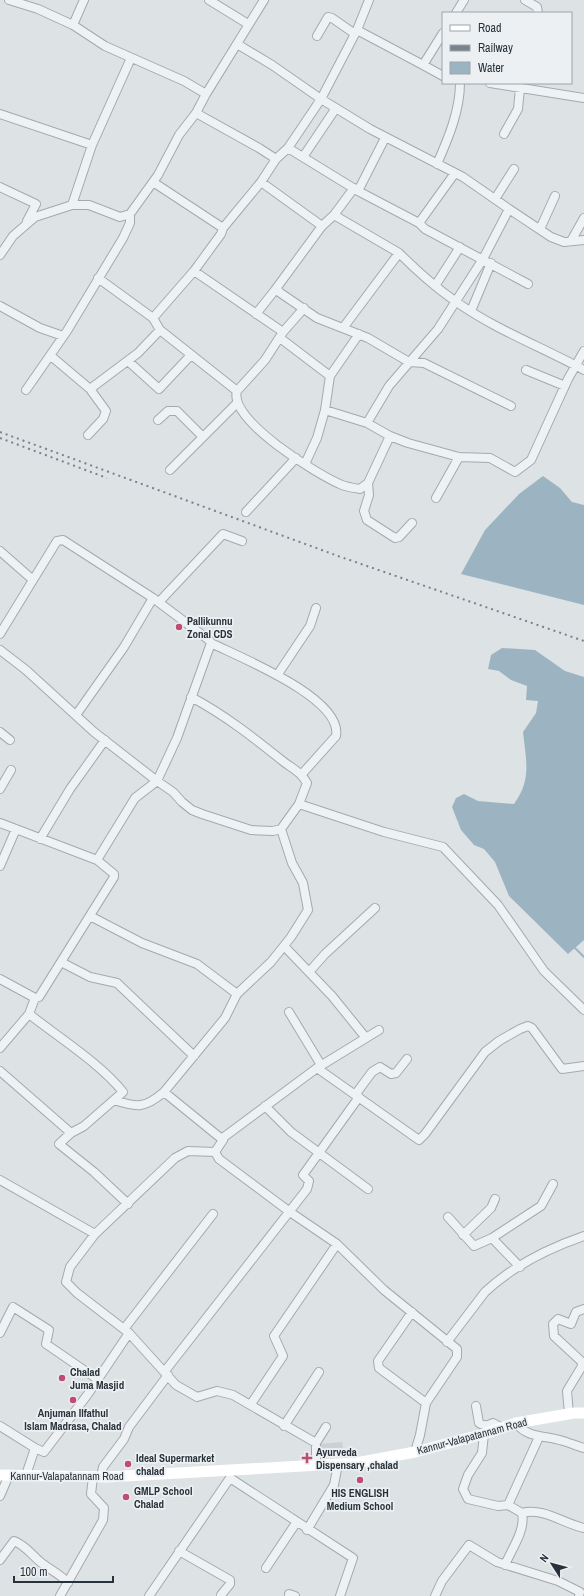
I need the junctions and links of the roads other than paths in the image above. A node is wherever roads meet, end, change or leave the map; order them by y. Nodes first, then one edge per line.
1 (10, 0) edge
2 (84, 0) edge
3 (208, 0) edge
4 (264, 0) edge
5 (369, 0) edge
6 (464, 0) edge
7 (525, 0) edge
8 (457, 12) edge
9 (538, 12) edge
10 (248, 24) junction
11 (73, 25) junction
12 (356, 32) junction
13 (442, 35) edge
14 (317, 36) dead end
15 (237, 44) junction
16 (131, 58) junction
17 (423, 65) junction
18 (442, 75) edge
19 (460, 84) edge
20 (496, 84) edge
21 (553, 84) edge
22 (520, 88) junction
23 (550, 92) junction
24 (206, 94) junction
25 (584, 98) edge
26 (321, 99) junction
27 (336, 108) junction
28 (196, 113) junction
29 (0, 114) edge
30 (504, 134) dead end
31 (385, 138) junction
32 (92, 145) junction
33 (288, 148) junction
34 (303, 157) junction
35 (276, 159) junction
36 (437, 164) junction
37 (514, 169) dead end
38 (455, 173) junction
39 (153, 182) junction
40 (261, 182) junction
41 (0, 187) edge
42 (356, 189) junction
43 (555, 196) dead end
44 (495, 198) junction
45 (72, 205) junction
46 (509, 209) junction
47 (130, 214) junction
48 (334, 215) junction
49 (584, 218) edge
50 (419, 223) junction
51 (322, 226) junction
52 (22, 228) junction
53 (223, 228) junction
54 (540, 228) junction
55 (584, 240) edge
56 (571, 241) junction
57 (460, 247) junction
58 (0, 254) edge
59 (399, 254) junction
60 (483, 259) junction
61 (491, 263) junction
62 (194, 271) junction
63 (98, 278) junction
64 (528, 284) dead end
65 (435, 286) junction
66 (275, 290) junction
67 (456, 302) junction
68 (0, 306) edge
69 (304, 308) junction
70 (471, 311) junction
71 (256, 314) junction
72 (153, 318) junction
73 (343, 328) junction
74 (160, 330) junction
75 (359, 334) junction
76 (281, 335) junction
77 (64, 336) junction
78 (584, 351) edge
79 (191, 355) junction
80 (51, 356) junction
81 (128, 361) junction
82 (410, 362) junction
83 (576, 366) junction
84 (526, 370) dead end
85 (584, 370) edge
86 (330, 376) junction
87 (565, 386) junction
88 (90, 389) junction
89 (26, 390) dead end
90 (237, 391) junction
91 (237, 402) junction
92 (511, 406) dead end
93 (325, 410) junction
94 (158, 420) dead end
95 (367, 423) junction
96 (88, 435) dead end
97 (390, 436) junction
98 (203, 437) junction
99 (459, 457) junction
100 (296, 458) junction
101 (305, 464) junction
102 (170, 470) dead end
103 (368, 483) junction
104 (436, 498) dead end
105 (246, 512) dead end
106 (412, 523) dead end
107 (242, 541) dead end
108 (0, 551) edge
109 (33, 580) junction
110 (156, 600) junction
111 (316, 608) dead end
112 (0, 634) edge
113 (211, 643) junction
114 (0, 650) edge
115 (278, 674) junction
116 (191, 696) junction
117 (76, 715) junction
118 (0, 732) edge
119 (10, 740) dead end
120 (105, 740) junction
121 (11, 770) dead end
122 (302, 774) junction
123 (157, 781) junction
124 (0, 789) edge
125 (299, 804) junction
126 (0, 823) edge
127 (16, 829) junction
128 (281, 829) junction
129 (40, 838) junction
130 (97, 860) junction
131 (0, 866) edge
132 (375, 908) dead end
133 (90, 916) junction
134 (284, 946) junction
135 (61, 962) junction
136 (309, 972) junction
137 (0, 979) edge
138 (237, 994) junction
139 (35, 998) junction
140 (584, 1010) edge
141 (289, 1012) dead end
142 (28, 1014) junction
143 (380, 1030) dead end
144 (366, 1038) junction
145 (0, 1048) edge
146 (194, 1056) junction
147 (407, 1059) dead end
148 (584, 1066) edge
149 (319, 1067) junction
150 (0, 1071) edge
151 (164, 1092) junction
152 (357, 1096) junction
153 (114, 1100) junction
154 (266, 1106) junction
155 (71, 1133) junction
156 (223, 1140) junction
157 (214, 1152) junction
158 (318, 1152) junction
159 (0, 1180) edge
160 (553, 1184) dead end
161 (368, 1189) dead end
162 (495, 1199) dead end
163 (128, 1204) junction
164 (290, 1212) junction
165 (213, 1214) dead end
166 (448, 1217) dead end
167 (95, 1234) junction
168 (463, 1235) junction
169 (584, 1236) edge
170 (492, 1238) junction
171 (337, 1244) junction
172 (520, 1267) junction
173 (584, 1310) edge
174 (412, 1312) junction
175 (126, 1331) junction
176 (0, 1333) edge
177 (447, 1342) junction
178 (318, 1372) dead end
179 (166, 1373) junction
180 (97, 1379) junction
181 (426, 1403) junction
182 (251, 1404) junction
183 (476, 1406) dead end
184 (569, 1414) junction
185 (584, 1414) edge
186 (516, 1423) junction
187 (0, 1426) edge
188 (284, 1426) junction
189 (326, 1427) dead end
190 (502, 1428) junction
191 (484, 1434) junction
192 (539, 1437) junction
193 (316, 1443) junction
194 (35, 1448) junction
195 (584, 1448) edge
196 (416, 1452) junction
197 (338, 1464) junction
198 (316, 1466) junction
199 (4, 1475) edge
200 (26, 1475) junction
201 (230, 1475) junction
202 (97, 1477) junction
203 (0, 1496) edge
204 (508, 1505) junction
205 (522, 1514) junction
206 (296, 1523) junction
207 (584, 1528) edge
208 (307, 1530) junction
209 (179, 1551) junction
210 (0, 1560) edge
211 (504, 1565) junction
212 (266, 1568) dead end
213 (68, 1583) junction
214 (221, 1595) dead end
215 (60, 1596) edge
216 (149, 1596) edge
217 (340, 1596) edge
218 (435, 1596) edge
219 (578, 1596) edge

1 - 11 street
2 - 11 street
3 - 10 street
4 - 10 street
5 - 12 street
6 - 8 street
7 - 9 street
10 - 15 street
11 - 16 street
12 - 14 street
12 - 17 street
12 - 26 street
13 - 17 street
15 - 24 street
15 - 26 street
16 - 24 street
16 - 32 street
17 - 18 street
19 - 36 street
20 - 22 street
21 - 23 street
22 - 23 street
22 - 30 street
23 - 25 street
24 - 28 street
26 - 27 street
26 - 33 street
27 - 31 street
27 - 34 street
28 - 35 street
28 - 39 street
29 - 32 street
31 - 36 street
31 - 42 street
32 - 45 street
33 - 34 street
33 - 35 street
34 - 42 street
35 - 40 street
36 - 38 street
37 - 44 street
38 - 44 street
38 - 50 street
39 - 47 street
39 - 53 street
40 - 51 street
40 - 53 street
41 - 52 street
42 - 48 street
42 - 50 street
43 - 54 street
44 - 46 street
45 - 47 street
45 - 52 street
46 - 54 street
46 - 60 street
47 - 63 street
48 - 51 street
48 - 59 street
49 - 56 street
50 - 57 street
51 - 66 street
52 - 58 street
53 - 62 street
54 - 56 street
55 - 56 street
57 - 60 street
57 - 65 street
59 - 65 street
59 - 73 street
60 - 61 street
60 - 67 street
61 - 64 street
61 - 70 street
62 - 71 street
62 - 72 street
63 - 72 street
63 - 77 street
65 - 67 street
66 - 69 street
66 - 71 street
67 - 70 street
67 - 82 street
68 - 77 street
69 - 73 street
69 - 76 street
70 - 83 street
71 - 76 street
72 - 74 street
73 - 75 street
74 - 79 street
74 - 81 street
75 - 82 street
75 - 86 street
76 - 86 street
76 - 90 street
77 - 80 street
78 - 83 street
79 - 81 street
79 - 90 street
80 - 88 street
80 - 89 street
81 - 88 street
82 - 92 street
82 - 95 street
83 - 85 street
83 - 87 street
84 - 87 street
86 - 93 street
87 - 99 street
88 - 96 street
90 - 91 street
91 - 98 street
91 - 100 street
93 - 95 street
93 - 101 street
94 - 98 street
95 - 97 street
97 - 99 street
97 - 103 street
98 - 102 street
99 - 104 street
100 - 101 street
100 - 105 street
101 - 103 street
103 - 106 street
107 - 110 street
108 - 109 street
109 - 110 street
109 - 112 street
110 - 113 street
110 - 117 street
111 - 115 street
113 - 115 street
113 - 116 street
114 - 117 street
115 - 122 street
116 - 122 street
116 - 123 street
117 - 120 street
118 - 119 street
120 - 123 street
120 - 129 street
121 - 124 street
122 - 125 street
123 - 128 street
123 - 130 street
125 - 128 street
125 - 140 street
126 - 127 street
127 - 129 street
127 - 131 street
128 - 134 street
129 - 130 street
130 - 133 street
132 - 136 street
133 - 135 street
133 - 138 street
134 - 136 street
134 - 138 street
135 - 139 street
135 - 146 street
136 - 144 street
137 - 139 street
138 - 146 street
139 - 142 street
141 - 149 street
142 - 145 street
142 - 153 street
143 - 144 street
144 - 149 street
146 - 151 street
147 - 152 street
148 - 152 street
149 - 152 street
149 - 154 street
150 - 155 street
151 - 153 street
151 - 156 street
152 - 158 street
153 - 155 street
154 - 156 street
154 - 158 street
155 - 163 street
156 - 157 street
157 - 163 street
157 - 164 street
158 - 161 street
158 - 164 street
159 - 167 street
160 - 170 street
162 - 168 street
163 - 167 street
164 - 171 street
164 - 179 street
165 - 175 street
166 - 168 street
167 - 175 street
168 - 170 street
169 - 172 street
170 - 172 street
171 - 174 street
171 - 182 street
172 - 177 street
173 - 184 street
174 - 177 street
174 - 181 street
175 - 179 street
175 - 180 street
176 - 180 street
177 - 181 street
178 - 188 street
179 - 182 street
179 - 202 street
180 - 194 street
181 - 196 street
182 - 188 street
183 - 190 street
184 - 185 main road, Kannur-Valapatannam Road
184 - 186 main road, Kannur-Valapatannam Road
186 - 190 main road, Kannur-Valapatannam Road
186 - 192 street
187 - 194 street
188 - 193 street
189 - 193 street
190 - 191 main road, Kannur-Valapatannam Road
191 - 196 main road, Kannur-Valapatannam Road
191 - 204 street
192 - 195 street
192 - 204 street
193 - 198 street
194 - 200 street
196 - 197 main road, Kannur-Valapatannam Road
197 - 198 main road, Kannur-Valapatannam Road
197 - 208 street
198 - 201 main road, Kannur-Valapatannam Road
199 - 200 main road, Kannur-Valapatannam Road
199 - 203 street
200 - 202 main road, Kannur-Valapatannam Road
201 - 202 main road, Kannur-Valapatannam Road
201 - 206 street
201 - 209 street
202 - 213 street
204 - 205 street
205 - 207 street
205 - 211 street
206 - 208 street
206 - 212 street
208 - 217 street
209 - 214 street
209 - 216 street
210 - 213 street
211 - 218 street
211 - 219 street
213 - 215 street

